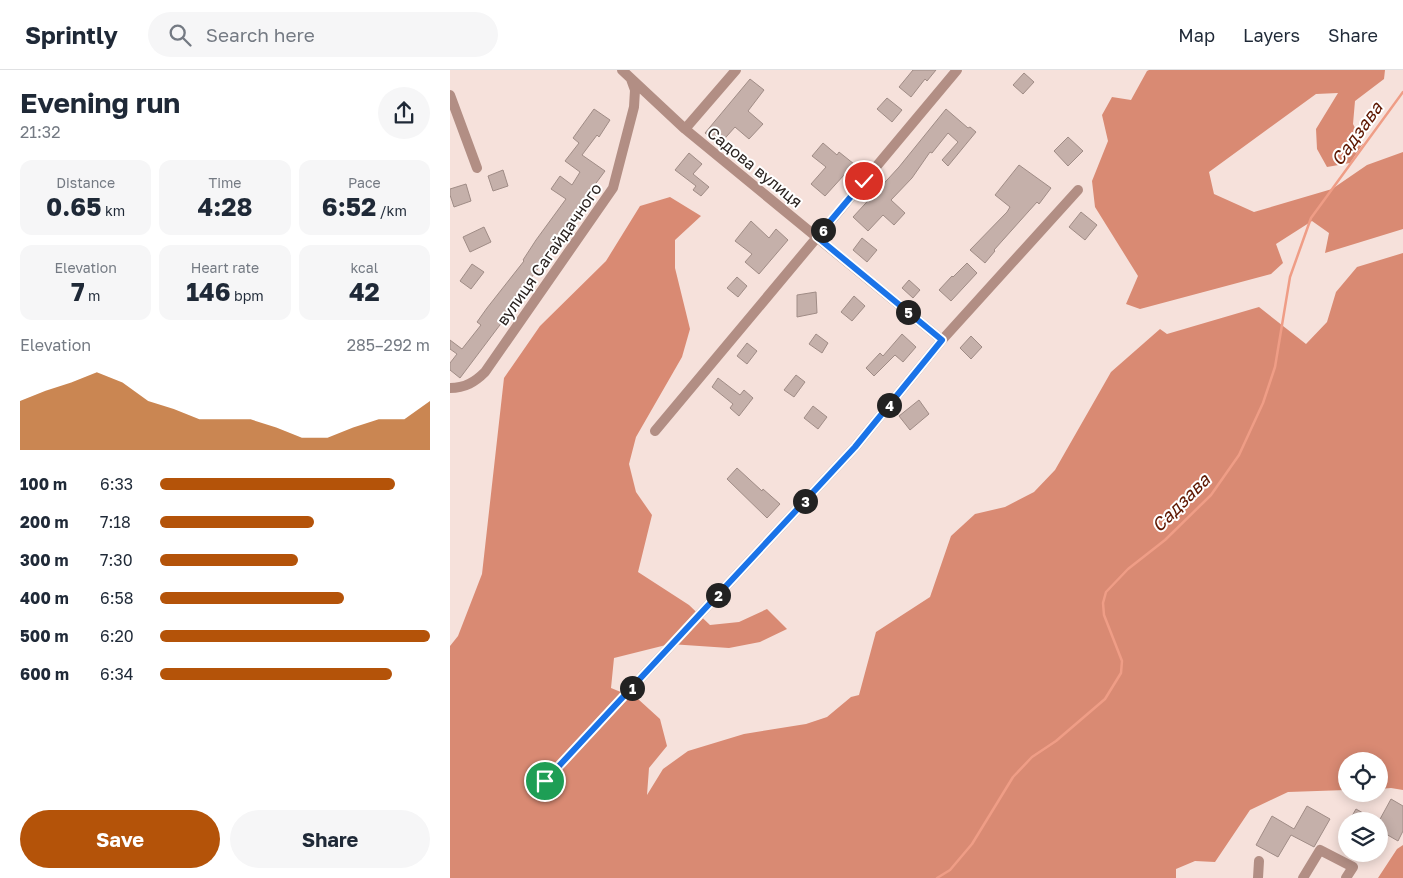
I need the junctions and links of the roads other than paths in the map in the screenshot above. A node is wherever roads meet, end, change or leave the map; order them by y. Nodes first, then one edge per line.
1 (622, 70) edge
2 (736, 70) edge
3 (957, 70) edge
4 (631, 78) junction
5 (450, 95) edge
6 (686, 129) junction
7 (477, 168) dead end
8 (1078, 190) dead end
9 (817, 237) junction
10 (942, 340) junction
11 (450, 388) edge
12 (655, 431) dead end
13 (545, 781) dead end
14 (1259, 861) dead end
15 (1258, 878) edge
16 (1303, 878) edge
17 (1346, 878) edge

1 - 4 street, Садова вулиця
2 - 6 street
3 - 9 street
4 - 6 street, Садова вулиця
4 - 11 street, вулиця Сагайдачного
5 - 7 street
6 - 9 street, Садова вулиця
8 - 10 street
9 - 10 street, Садова вулиця
9 - 12 street
10 - 13 street
14 - 15 street
16 - 17 street

